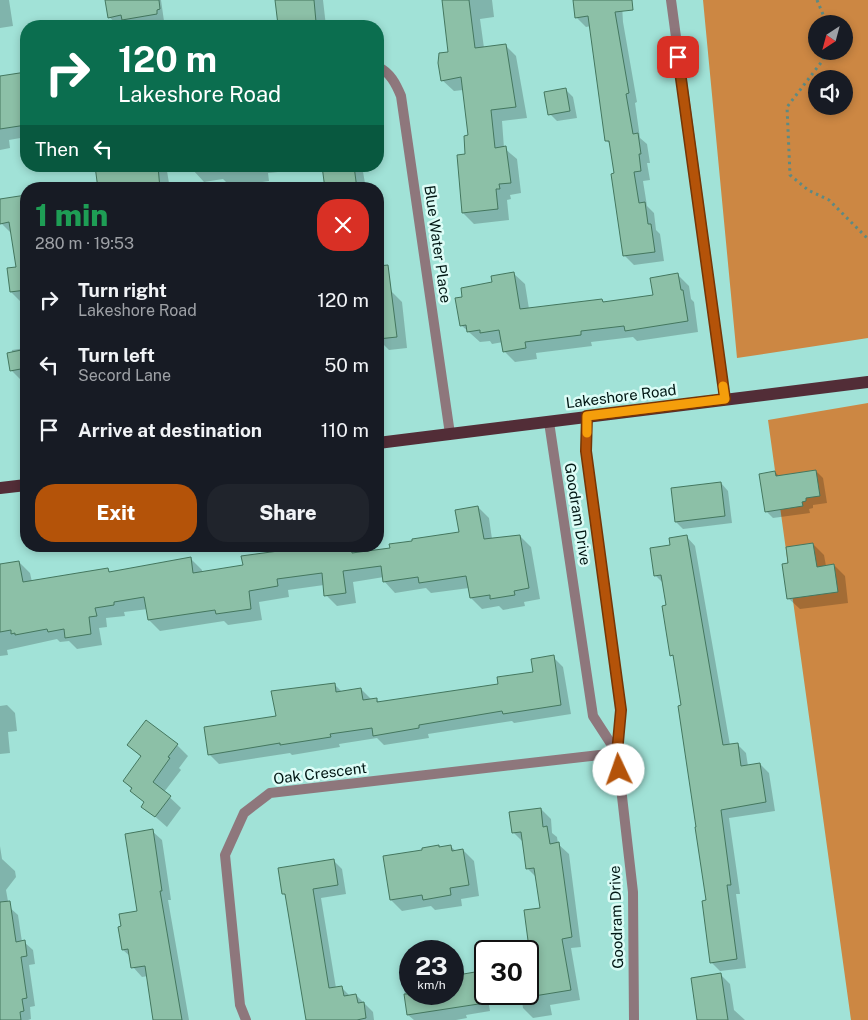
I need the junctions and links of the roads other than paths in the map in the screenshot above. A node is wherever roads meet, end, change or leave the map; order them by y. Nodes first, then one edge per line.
1 (670, 0) edge
2 (384, 70) edge
3 (864, 383) edge
4 (725, 399) junction
5 (587, 416) junction
6 (549, 422) junction
7 (450, 434) junction
8 (384, 442) edge
9 (20, 486) edge
10 (0, 488) edge
11 (617, 753) junction
12 (246, 1020) edge
13 (633, 1020) edge

1 - 4 street
2 - 7 street, Blue Water Place
3 - 4 main road, Lakeshore Road
4 - 5 main road, Lakeshore Road
5 - 6 main road, Lakeshore Road
5 - 11 street, Goodram Drive
6 - 7 main road, Lakeshore Road
6 - 11 street, Goodram Drive
7 - 8 main road, Lakeshore Road
9 - 10 main road
11 - 12 street, Oak Crescent
11 - 13 street, Goodram Drive

